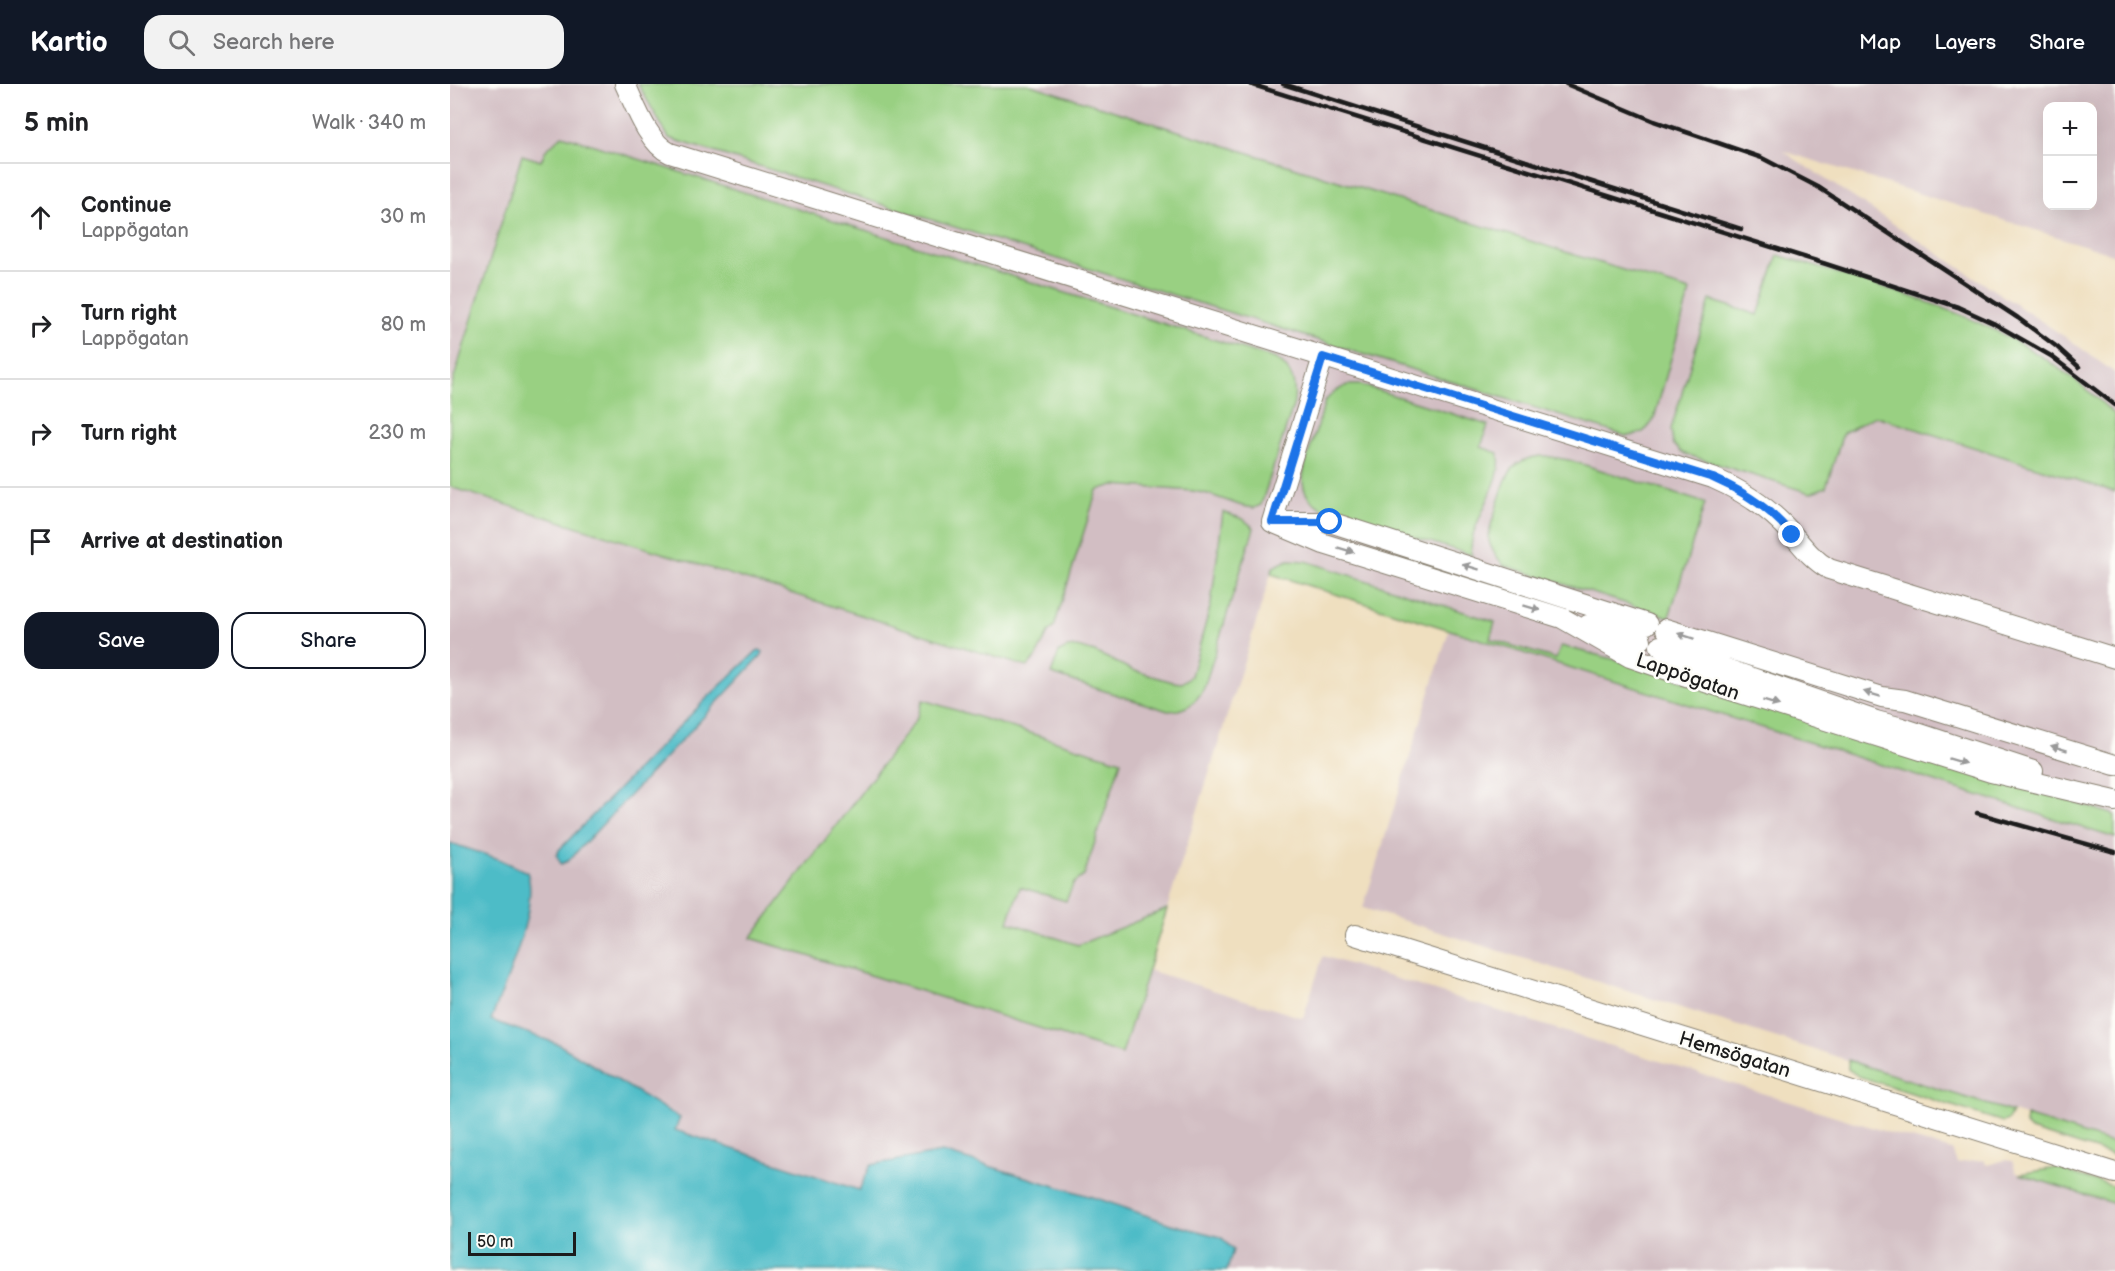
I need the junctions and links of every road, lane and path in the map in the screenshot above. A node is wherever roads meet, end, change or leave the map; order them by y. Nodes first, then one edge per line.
1 (625, 84) edge
2 (1323, 357) junction
3 (1272, 522) junction
4 (1563, 618) junction
5 (2115, 658) edge
6 (2115, 765) edge
7 (2108, 799) edge
8 (1355, 935) dead end
9 (2115, 1173) edge

1 - 2 street
2 - 3 street
2 - 5 street
3 -> 4 street, Lappögatan
4 -> 3 street, Lappögatan
4 -> 7 street, Lappögatan
6 -> 7 street, Lappögatan
8 - 9 street, Hemsögatan

